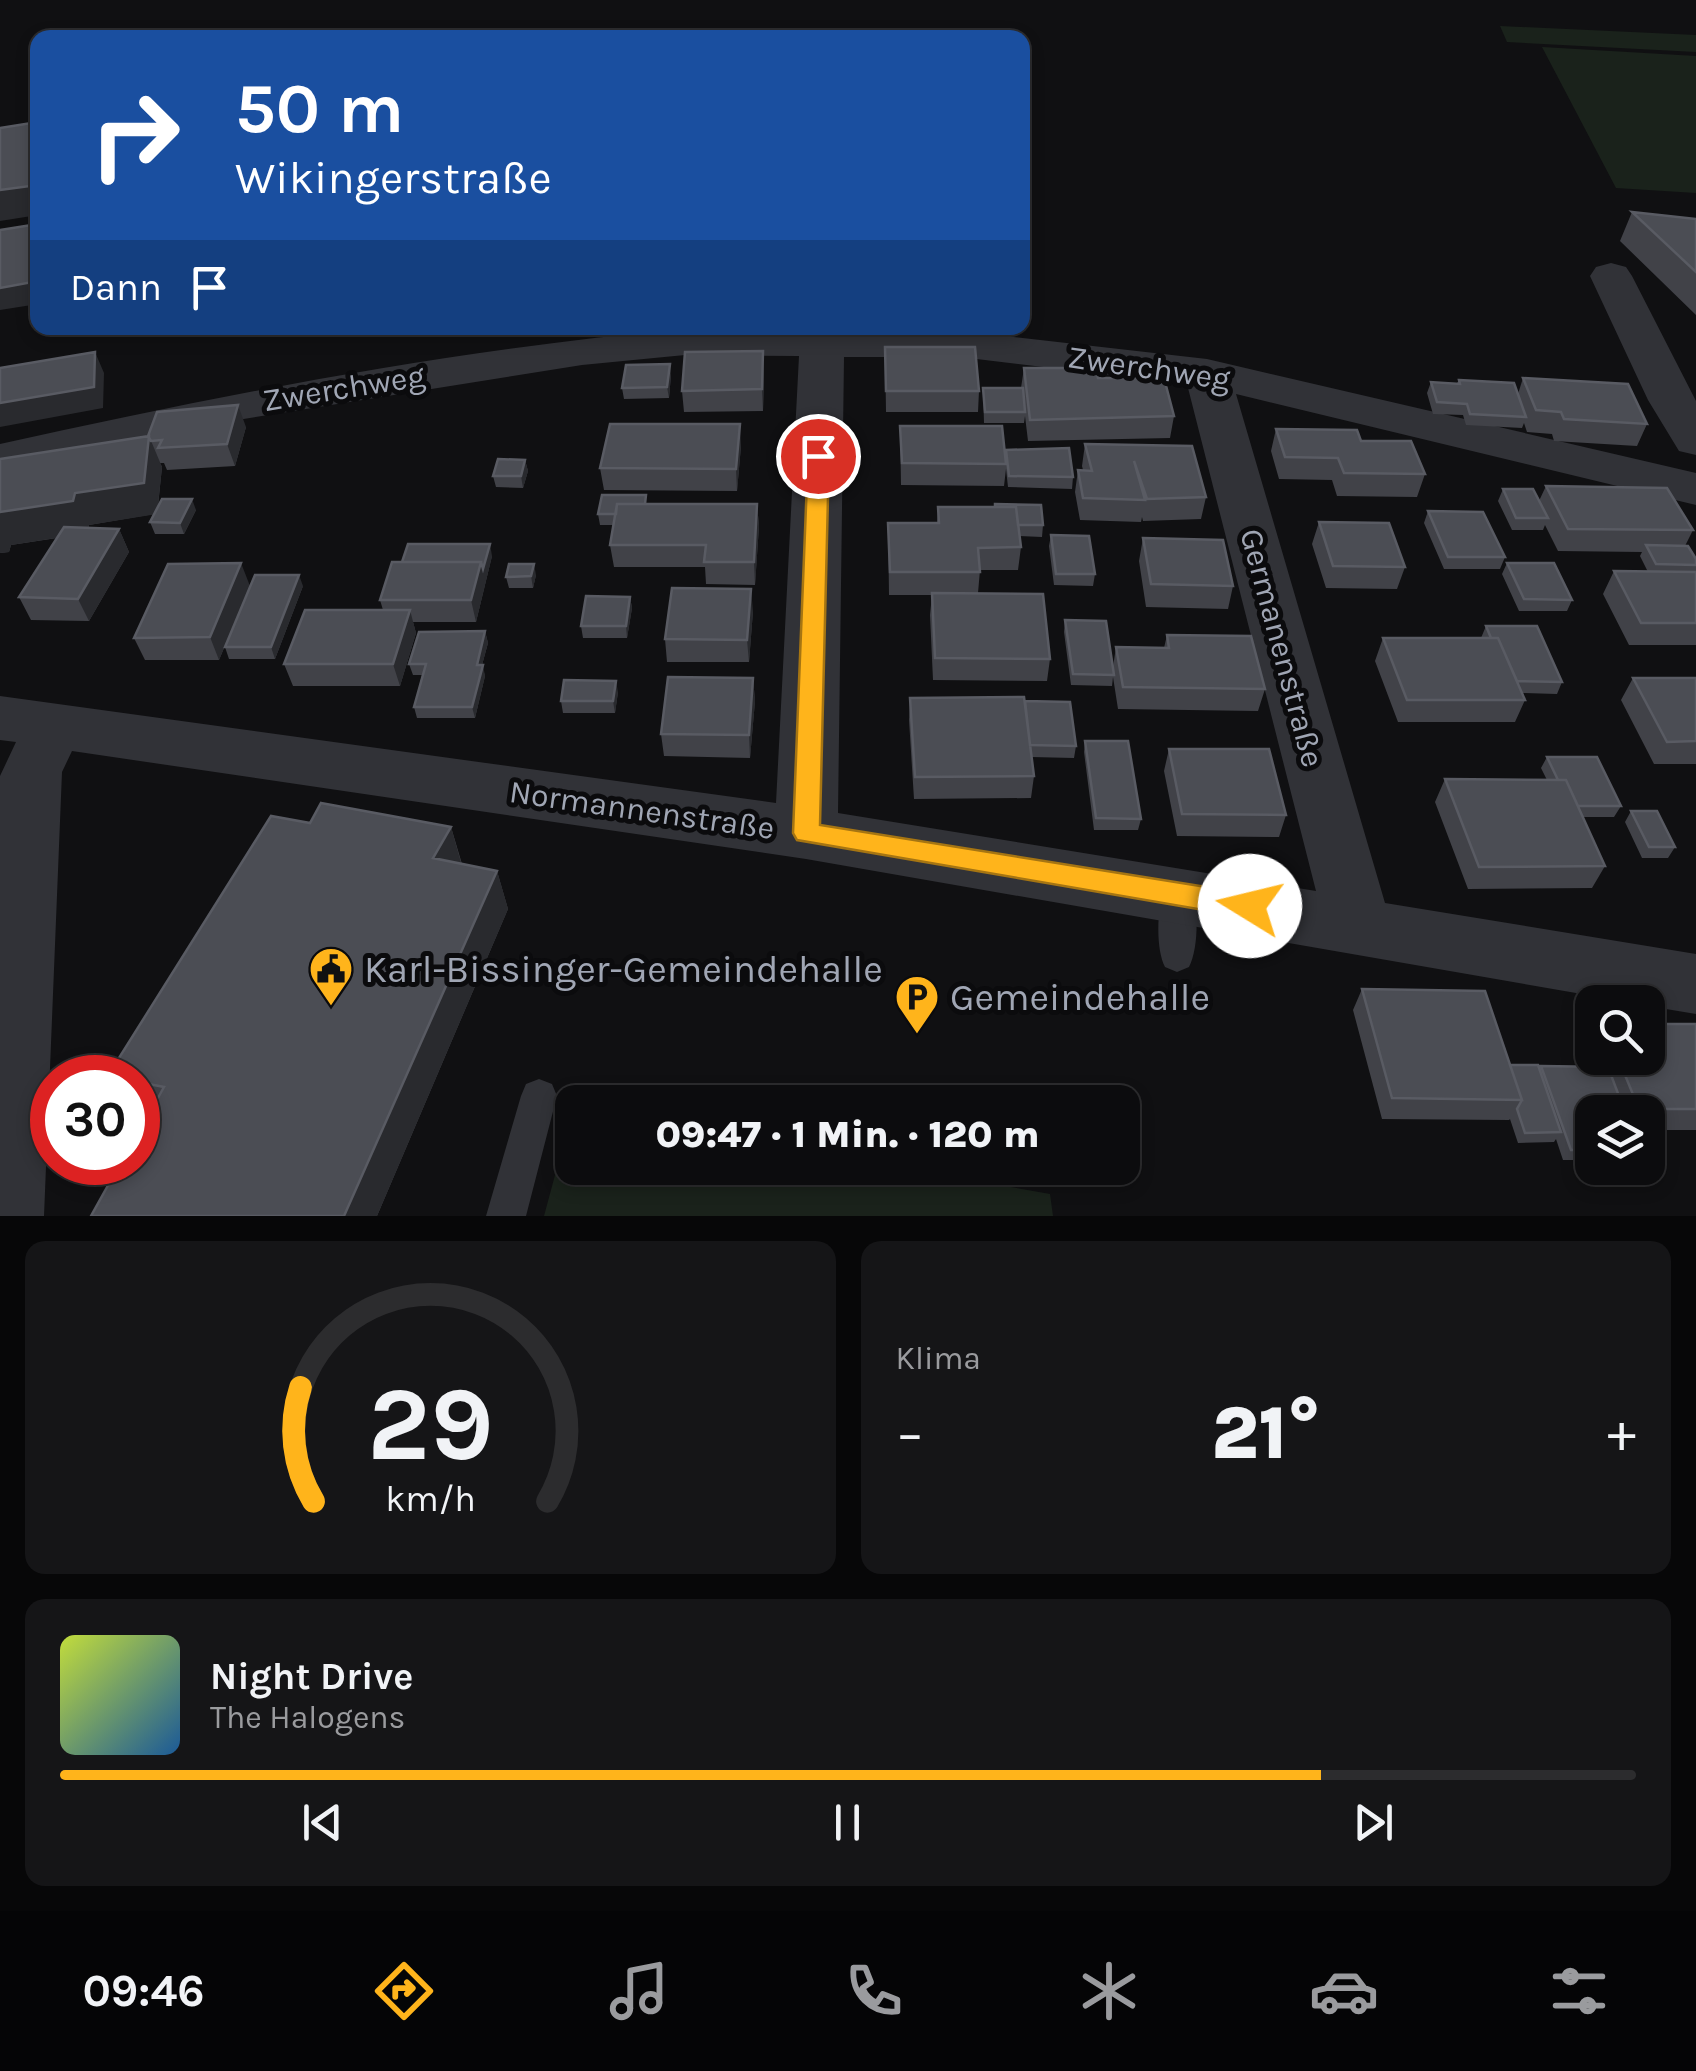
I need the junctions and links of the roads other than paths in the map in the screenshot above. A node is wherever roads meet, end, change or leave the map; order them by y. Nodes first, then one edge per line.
1 (1610, 276) dead end
2 (822, 344) junction
3 (1649, 351) junction
4 (1696, 354) edge
5 (1207, 373) junction
6 (1696, 440) edge
7 (0, 459) edge
8 (1696, 489) edge
9 (27, 723) edge
10 (806, 833) junction
11 (1178, 894) junction
12 (1358, 924) junction
13 (1177, 957) dead end
14 (1696, 984) edge
15 (539, 1096) dead end
16 (6, 1216) edge
17 (506, 1216) edge

1 - 3 street
2 - 5 street, Zwerchweg
2 - 7 street, Zwerchweg
2 - 10 street
3 - 4 street
3 - 6 street
5 - 8 street, Zwerchweg
5 - 12 street, Germanenstraße
9 - 10 street, Normannenstraße
9 - 16 street
10 - 11 street, Normannenstraße
11 - 12 street, Normannenstraße
11 - 13 lane
12 - 14 street, Normannenstraße
15 - 17 lane

